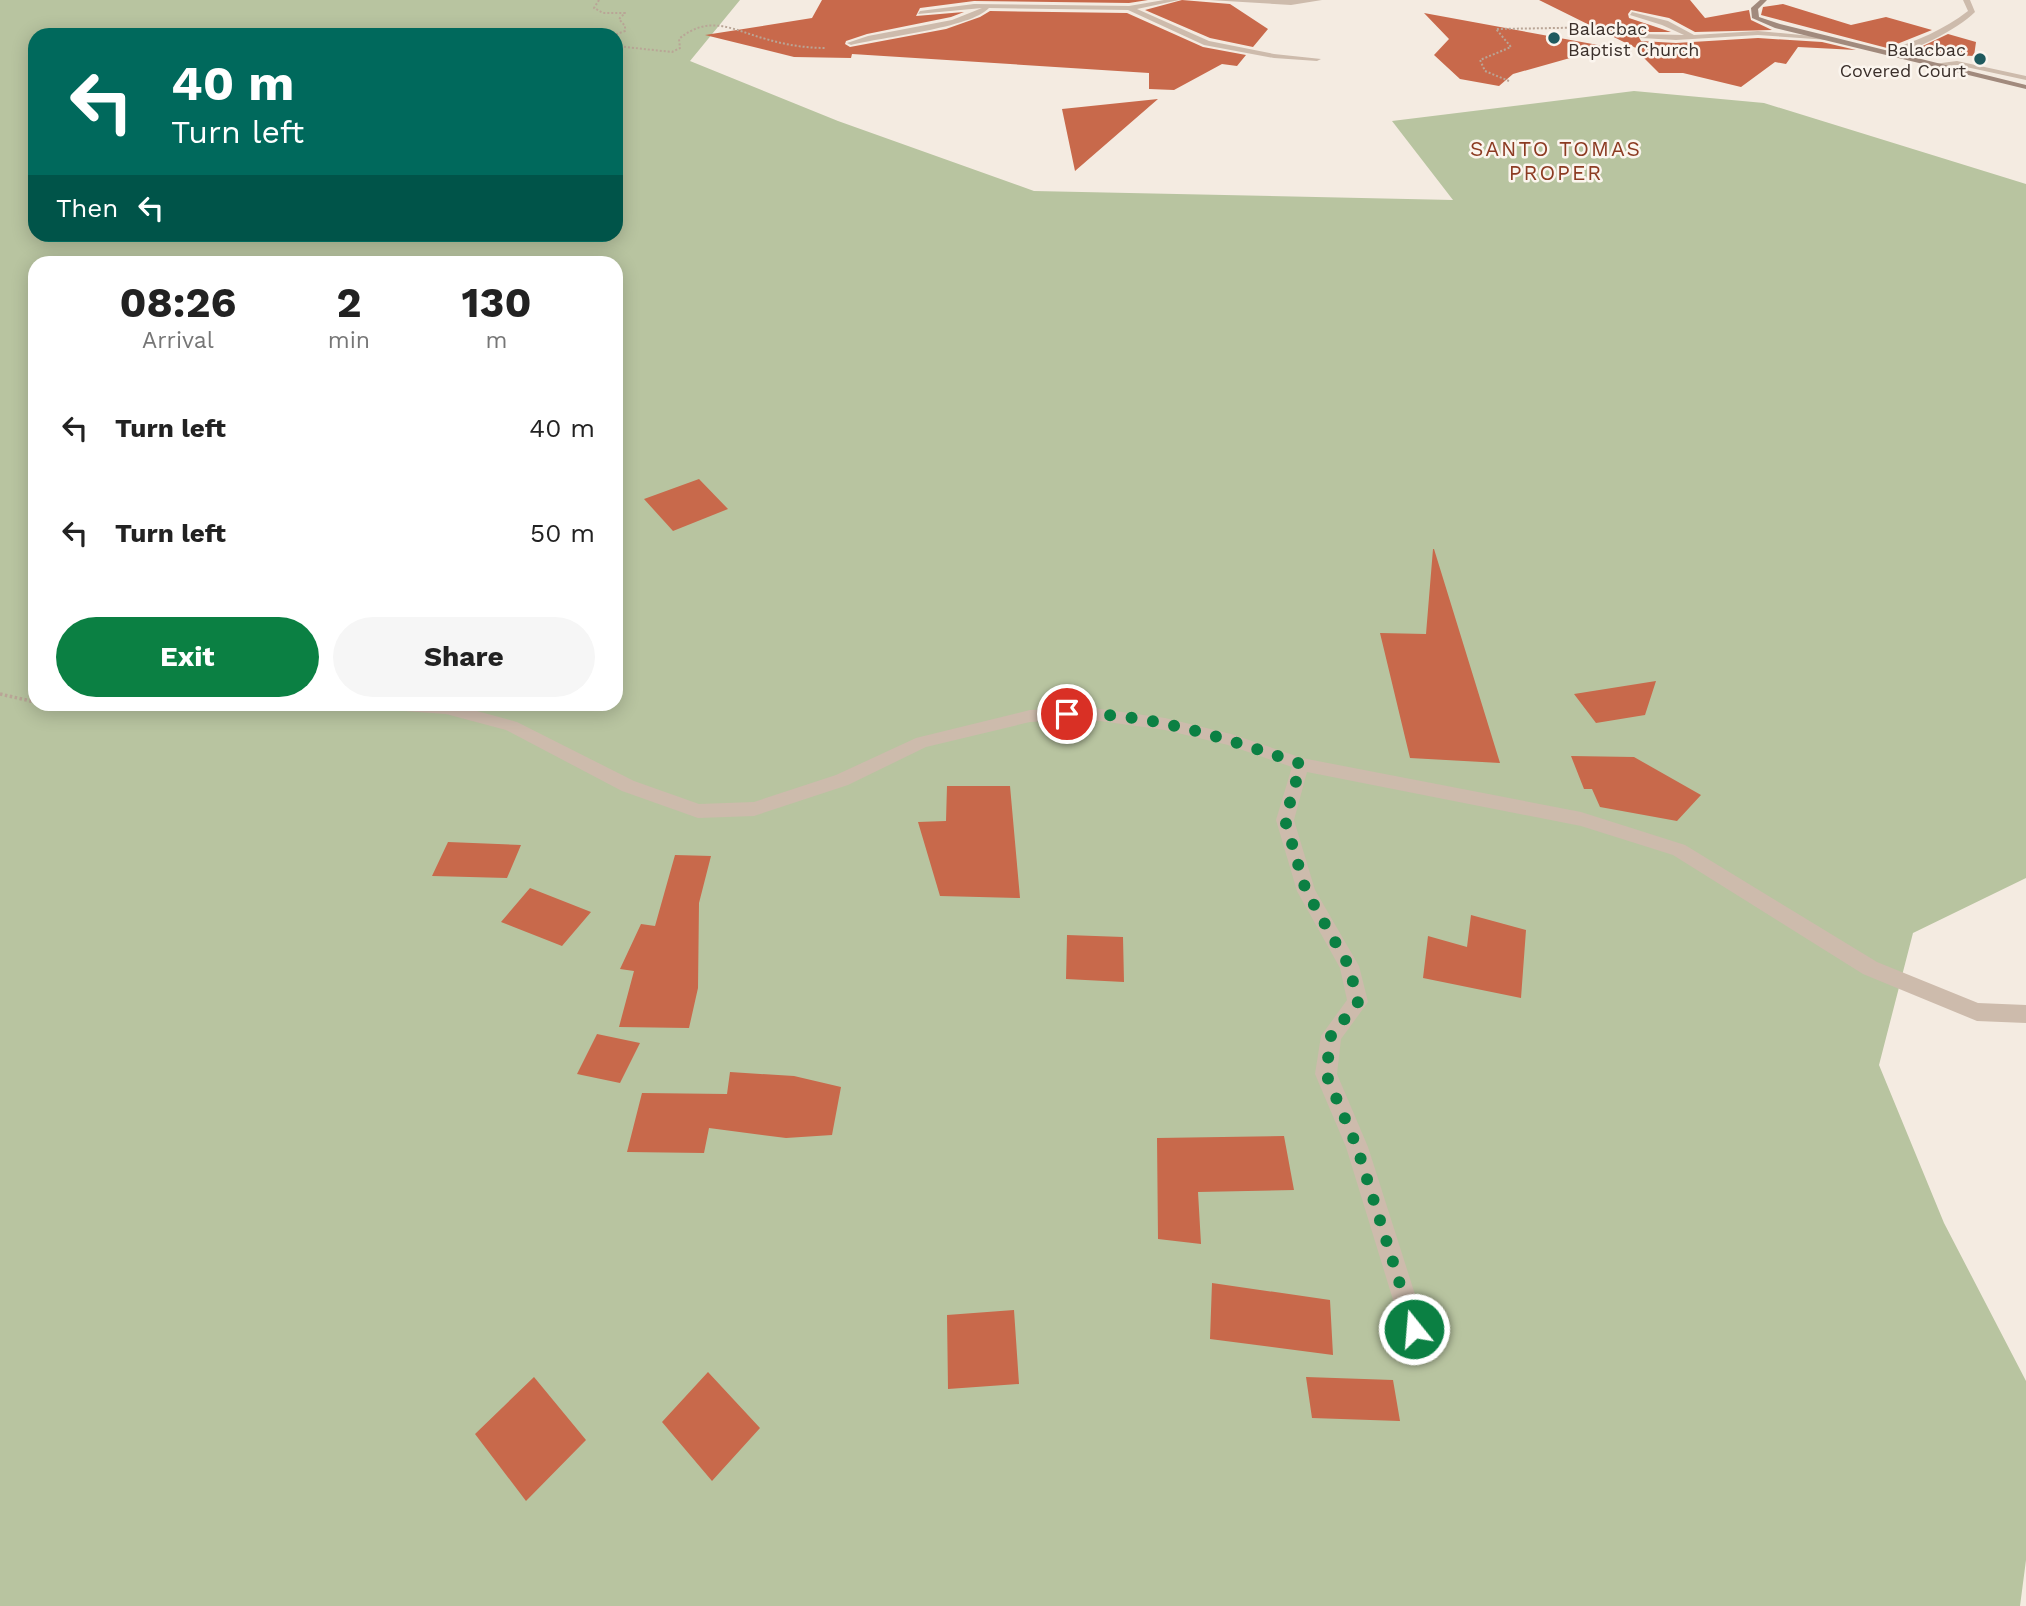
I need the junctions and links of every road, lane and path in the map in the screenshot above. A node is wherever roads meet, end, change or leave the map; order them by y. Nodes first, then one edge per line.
1 (599, 0) edge
2 (1176, 0) edge
3 (1212, 0) edge
4 (1319, 0) edge
5 (1764, 0) edge
6 (1966, 0) edge
7 (989, 6) junction
8 (1129, 8) junction
9 (920, 13) dead end
10 (1632, 14) dead end
11 (623, 32) edge
12 (1641, 36) joint
13 (1693, 37) junction
14 (1829, 38) junction
15 (851, 43) joint
16 (623, 47) edge
17 (1889, 53) junction
18 (1317, 59) dead end
19 (1930, 65) junction
20 (2026, 78) edge
21 (1509, 81) dead end
22 (2026, 87) edge
23 (0, 694) edge
24 (28, 700) edge
25 (457, 711) edge
26 (1301, 764) junction
27 (2026, 1014) edge
28 (1414, 1329) dead end

1 - 11 path
2 - 8 street
3 - 4 street
5 - 14 main road
6 - 17 street
7 - 8 street
7 - 9 street
7 - 15 street
8 - 18 street
10 - 13 street
12 - 13 street
12 - 21 path
13 - 14 street
14 - 17 main road
15 - 16 path
17 - 19 main road
19 - 20 street
19 - 22 main road
23 - 24 path
25 - 26 street
26 - 27 street
26 - 28 street

